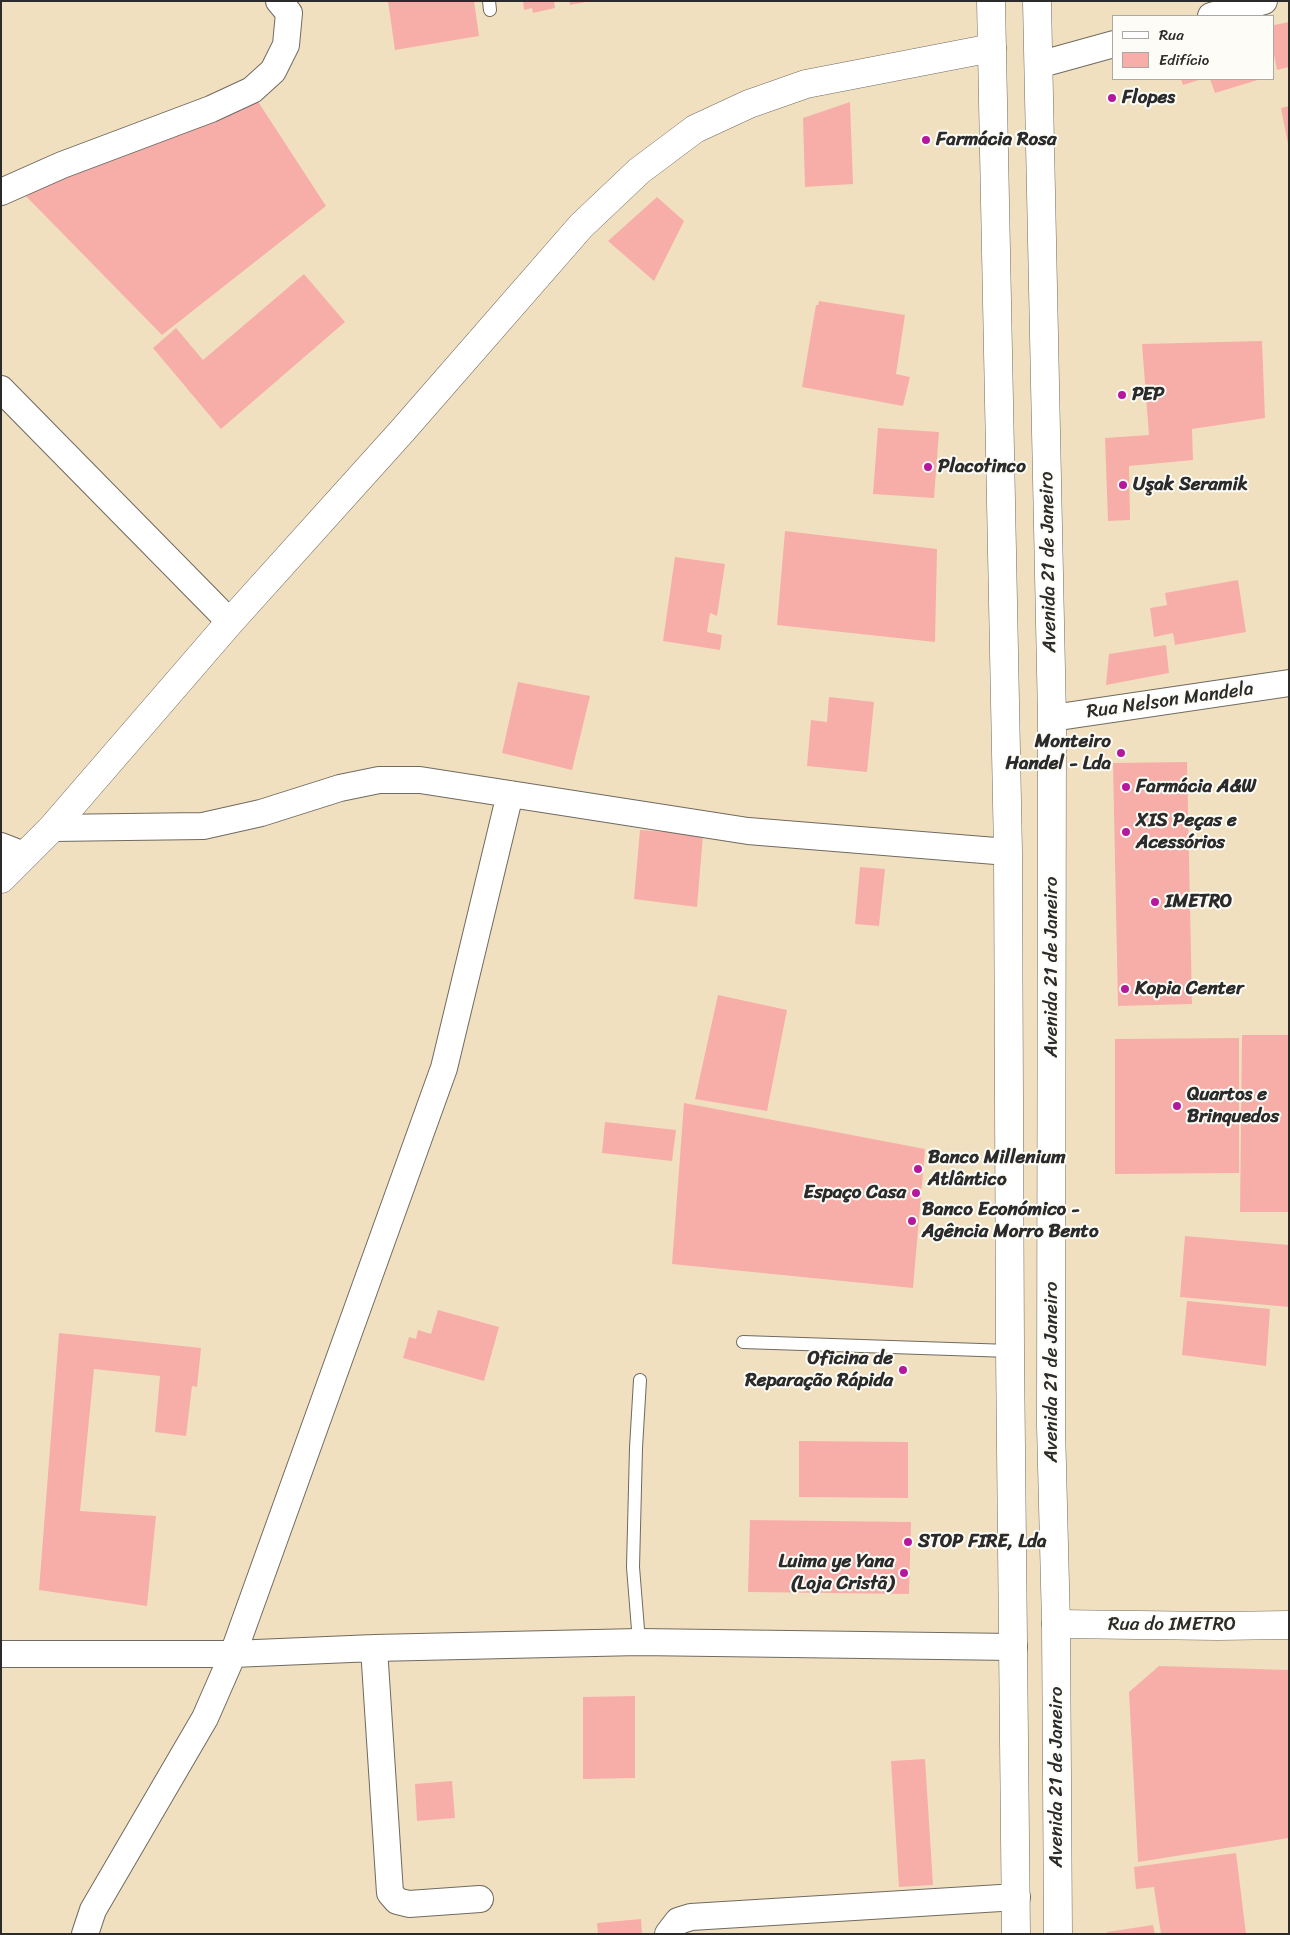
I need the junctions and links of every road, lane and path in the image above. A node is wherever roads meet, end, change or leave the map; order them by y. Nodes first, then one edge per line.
1 (279, 1) edge
2 (991, 1) edge
3 (1037, 1) edge
4 (1264, 1) edge
5 (1215, 15) edge
6 (1112, 45) edge
7 (992, 48) junction
8 (1038, 65) junction
9 (1, 192) edge
10 (1, 389) edge
11 (230, 622) junction
12 (1289, 683) edge
13 (1052, 718) junction
14 (510, 794) junction
15 (52, 828) junction
16 (12, 851) edge
17 (1008, 852) junction
18 (1, 879) edge
19 (742, 1342) dead end
20 (1010, 1350) junction
21 (640, 1380) dead end
22 (1056, 1624) junction
23 (1289, 1625) edge
24 (639, 1642) junction
25 (1014, 1647) junction
26 (374, 1648) junction
27 (1, 1654) edge
28 (234, 1654) junction
29 (1016, 1897) junction
30 (480, 1900) dead end
31 (85, 1934) edge
32 (668, 1934) edge
33 (1016, 1934) edge
34 (1058, 1934) edge

1 - 9 street
2 - 7 main road
3 - 8 main road, Avenida 21 de Janeiro
4 - 5 street
6 - 8 street
7 - 11 main road
7 - 17 main road
8 - 13 main road, Avenida 21 de Janeiro
10 - 11 street
11 - 15 main road
12 - 13 street, Rua Nelson Mandela
13 - 22 main road, Avenida 21 de Janeiro
14 - 15 street
14 - 17 street
14 - 28 street
15 - 16 main road
16 - 18 main road
17 - 20 main road
19 - 20 lane
20 - 25 main road
21 - 24 lane
22 - 23 main road, Rua do IMETRO
22 - 34 main road, Avenida 21 de Janeiro
24 - 25 street
24 - 26 street
25 - 29 main road
26 - 28 street
26 - 30 street
27 - 28 street
28 - 31 street
29 - 32 street
29 - 33 main road

